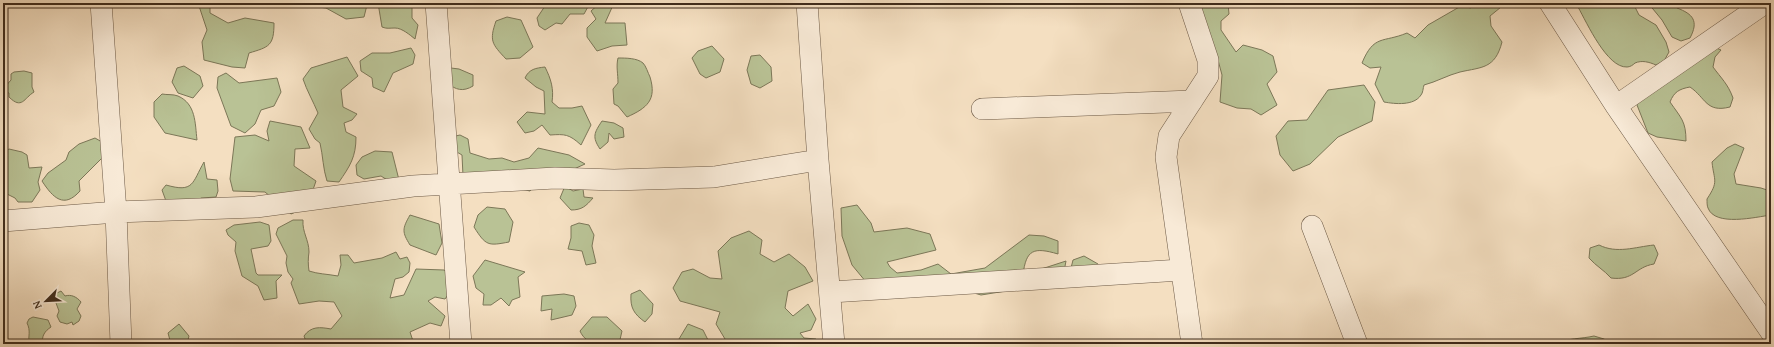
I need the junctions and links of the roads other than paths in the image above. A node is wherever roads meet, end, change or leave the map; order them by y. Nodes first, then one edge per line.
1 (101, 3) edge
2 (436, 3) edge
3 (807, 3) edge
4 (1189, 3) edge
5 (1550, 3) edge
6 (1765, 3) edge
7 (1192, 101) junction
8 (1616, 106) junction
9 (982, 108) dead end
10 (818, 160) junction
11 (449, 184) junction
12 (116, 212) junction
13 (3, 221) edge
14 (1312, 226) dead end
15 (1181, 270) junction
16 (831, 292) junction
17 (1771, 332) edge
18 (121, 344) edge
19 (461, 344) edge
20 (834, 344) edge
21 (1192, 344) edge
22 (1357, 344) edge

1 - 12 street
2 - 11 street
3 - 10 street
4 - 7 street
5 - 8 street
6 - 8 street
7 - 9 street
7 - 15 street
8 - 17 street
10 - 11 street
10 - 16 street
11 - 12 street
11 - 19 street
12 - 13 street
12 - 18 street
14 - 22 street
15 - 16 street
15 - 21 street
16 - 20 street

